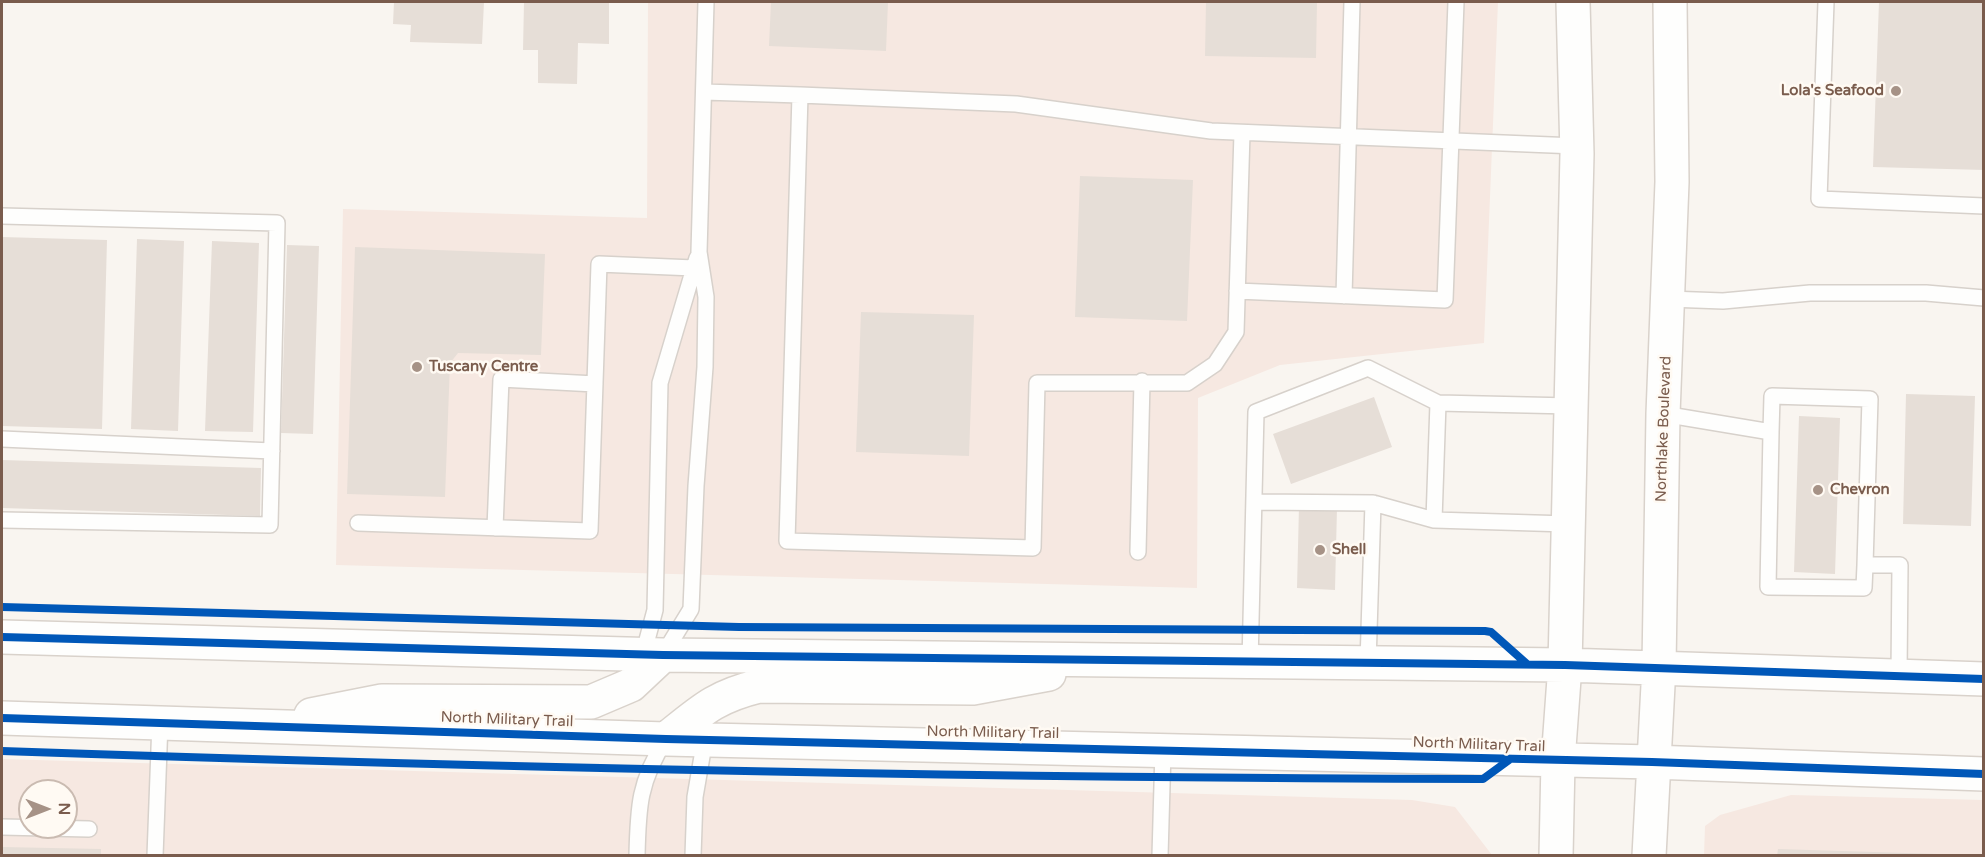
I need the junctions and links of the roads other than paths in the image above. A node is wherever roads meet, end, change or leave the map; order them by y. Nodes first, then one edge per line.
1 (706, 2) edge
2 (1352, 2) edge
3 (1456, 2) edge
4 (1573, 2) edge
5 (1670, 2) edge
6 (1826, 2) edge
7 (704, 92) junction
8 (800, 95) junction
9 (1242, 133) junction
10 (1350, 137) junction
11 (1451, 141) junction
12 (1576, 146) junction
13 (1983, 206) edge
14 (2, 216) edge
15 (699, 252) junction
16 (694, 268) junction
17 (1237, 291) junction
18 (1344, 296) junction
19 (1983, 298) edge
20 (1669, 299) junction
21 (1142, 381) junction
22 (595, 384) junction
23 (1438, 403) junction
24 (1571, 406) junction
25 (1663, 414) junction
26 (1771, 432) junction
27 (2, 439) edge
28 (272, 451) junction
29 (1255, 502) junction
30 (1373, 503) junction
31 (2, 520) edge
32 (1434, 520) junction
33 (358, 523) dead end
34 (1568, 524) junction
35 (495, 528) junction
36 (1138, 552) dead end
37 (1865, 565) junction
38 (2, 637) edge
39 (653, 655) junction
40 (1121, 661) junction
41 (1250, 662) junction
42 (1368, 663) junction
43 (1565, 664) junction
44 (1659, 666) junction
45 (1899, 675) junction
46 (1983, 679) edge
47 (2, 718) edge
48 (160, 722) junction
49 (242, 726) junction
50 (666, 739) junction
51 (705, 739) junction
52 (1162, 750) junction
53 (1558, 761) junction
54 (1652, 762) junction
55 (1983, 774) edge
56 (2, 827) edge
57 (89, 829) dead end
58 (155, 855) edge
59 (637, 855) edge
60 (693, 855) edge
61 (1160, 855) edge
62 (1556, 855) edge
63 (1649, 855) edge

1 - 7 lane
2 - 10 lane
3 - 11 lane
4 - 12 main road
5 - 20 main road, Northlake Boulevard
6 - 13 lane
7 - 8 lane
7 - 15 lane
8 - 9 lane
8 - 21 lane
9 - 10 lane
9 - 17 lane
10 - 11 lane
10 - 18 lane
11 - 12 lane
11 - 18 lane
12 - 24 main road
14 - 28 lane
15 - 16 lane
15 - 39 lane
16 - 22 lane
16 - 39 lane
17 - 18 lane
17 - 21 lane
19 - 20 lane
20 - 25 main road, Northlake Boulevard
21 - 36 lane
22 - 35 lane
22 - 35 lane
23 - 24 lane
23 - 29 lane
23 - 32 lane
24 - 34 main road
25 - 26 lane
25 - 44 main road, Northlake Boulevard
26 - 37 lane
26 - 37 lane
27 - 28 lane
28 - 31 lane
29 - 30 lane
29 - 41 lane
30 - 32 lane
30 - 42 lane
32 - 34 lane
33 - 35 lane
34 - 43 main road
37 - 45 lane
38 - 39 main road
39 - 40 main road
39 - 49 main road
40 - 41 main road
40 - 50 main road
41 - 42 main road
42 - 43 main road
43 - 44 main road
43 - 53 main road
44 - 45 main road
44 - 54 main road, Northlake Boulevard
45 - 46 main road
47 - 48 main road, North Military Trail
48 - 49 main road, North Military Trail
48 - 58 lane
49 - 50 main road, North Military Trail
50 - 51 main road, North Military Trail
50 - 59 lane
51 - 52 main road, North Military Trail
51 - 60 lane
52 - 53 main road, North Military Trail
52 - 61 lane
53 - 54 main road, North Military Trail
53 - 62 main road
54 - 55 main road, North Military Trail
54 - 63 main road, Northlake Boulevard
56 - 57 lane

